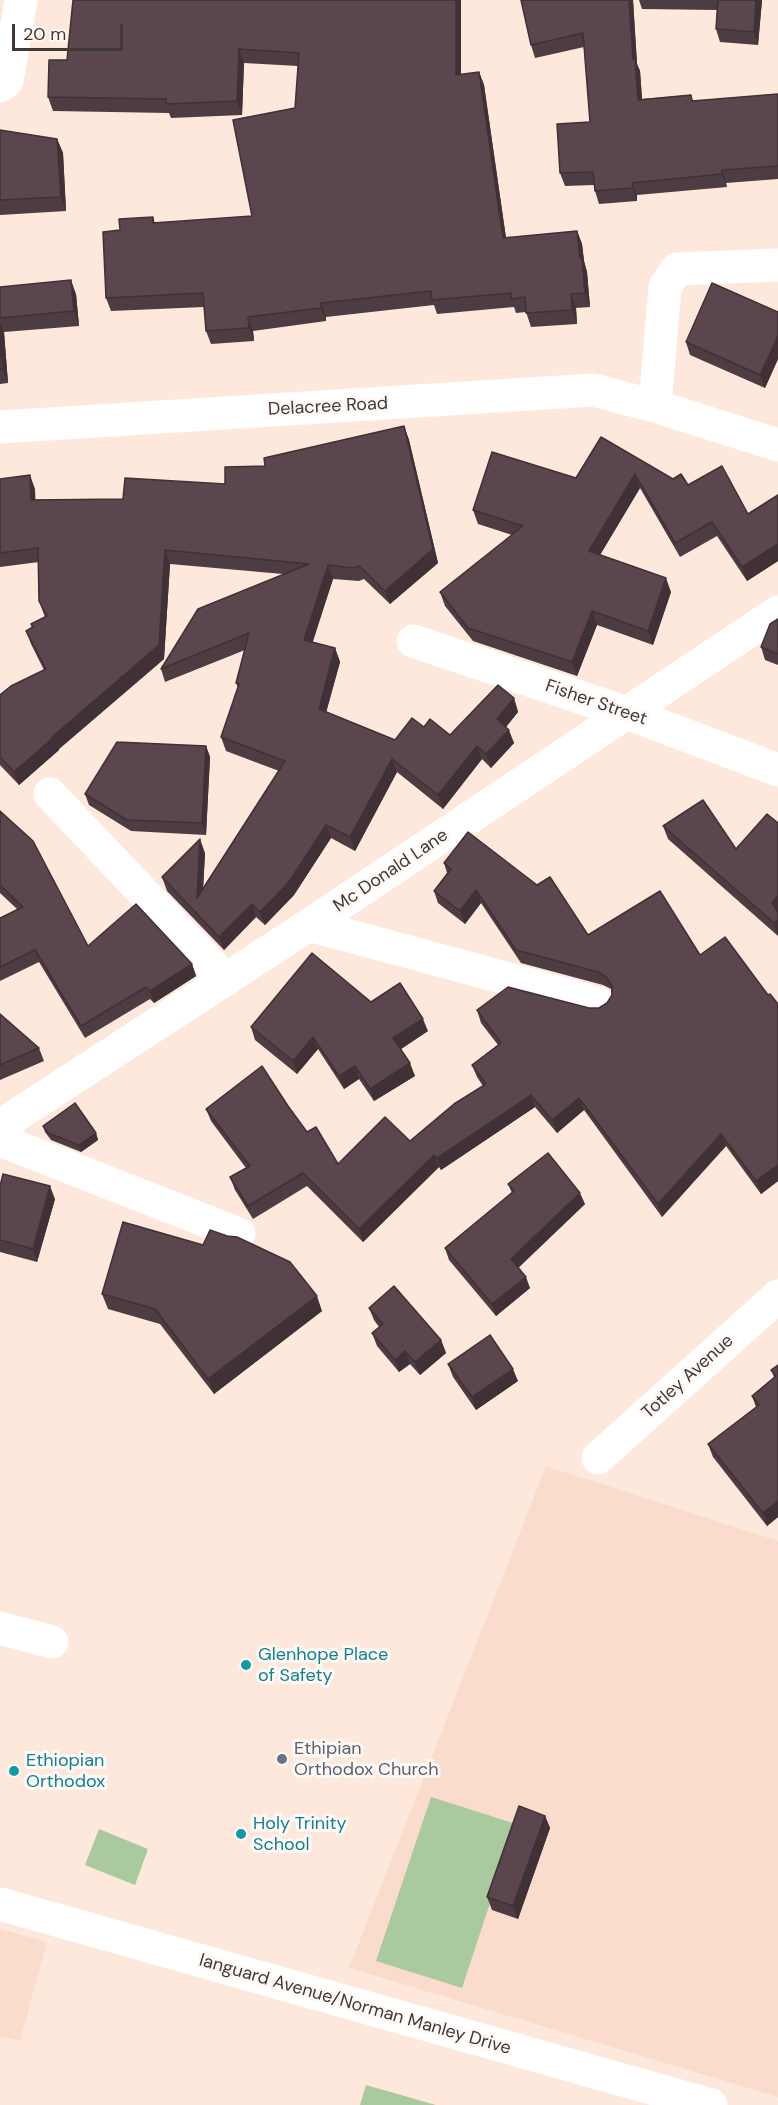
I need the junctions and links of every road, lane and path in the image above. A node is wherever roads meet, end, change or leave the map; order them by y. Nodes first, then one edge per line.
1 (21, 0) edge
2 (0, 86) edge
3 (778, 265) edge
4 (655, 406) junction
5 (0, 427) edge
6 (778, 445) edge
7 (778, 612) edge
8 (413, 641) dead end
9 (627, 713) junction
10 (778, 770) edge
11 (50, 794) dead end
12 (309, 925) junction
13 (226, 980) junction
14 (598, 1003) dead end
15 (0, 1126) edge
16 (0, 1140) edge
17 (239, 1234) dead end
18 (778, 1296) edge
19 (598, 1458) dead end
20 (0, 1628) edge
21 (52, 1642) dead end
22 (0, 1904) edge
23 (711, 2105) edge

1 - 2 street
3 - 4 street
4 - 5 street, Delacree Road
4 - 6 street, Delacree Road
7 - 9 street, Mc Donald Lane
8 - 9 street, Fisher Street
9 - 10 street, Fisher Street
9 - 12 street, Mc Donald Lane
11 - 13 street
12 - 13 street, Mc Donald Lane
12 - 14 street
13 - 15 street, Mc Donald Lane
16 - 17 street
18 - 19 street, Totley Avenue
20 - 21 street
22 - 23 street, languard Avenue/Norman Manley Drive

